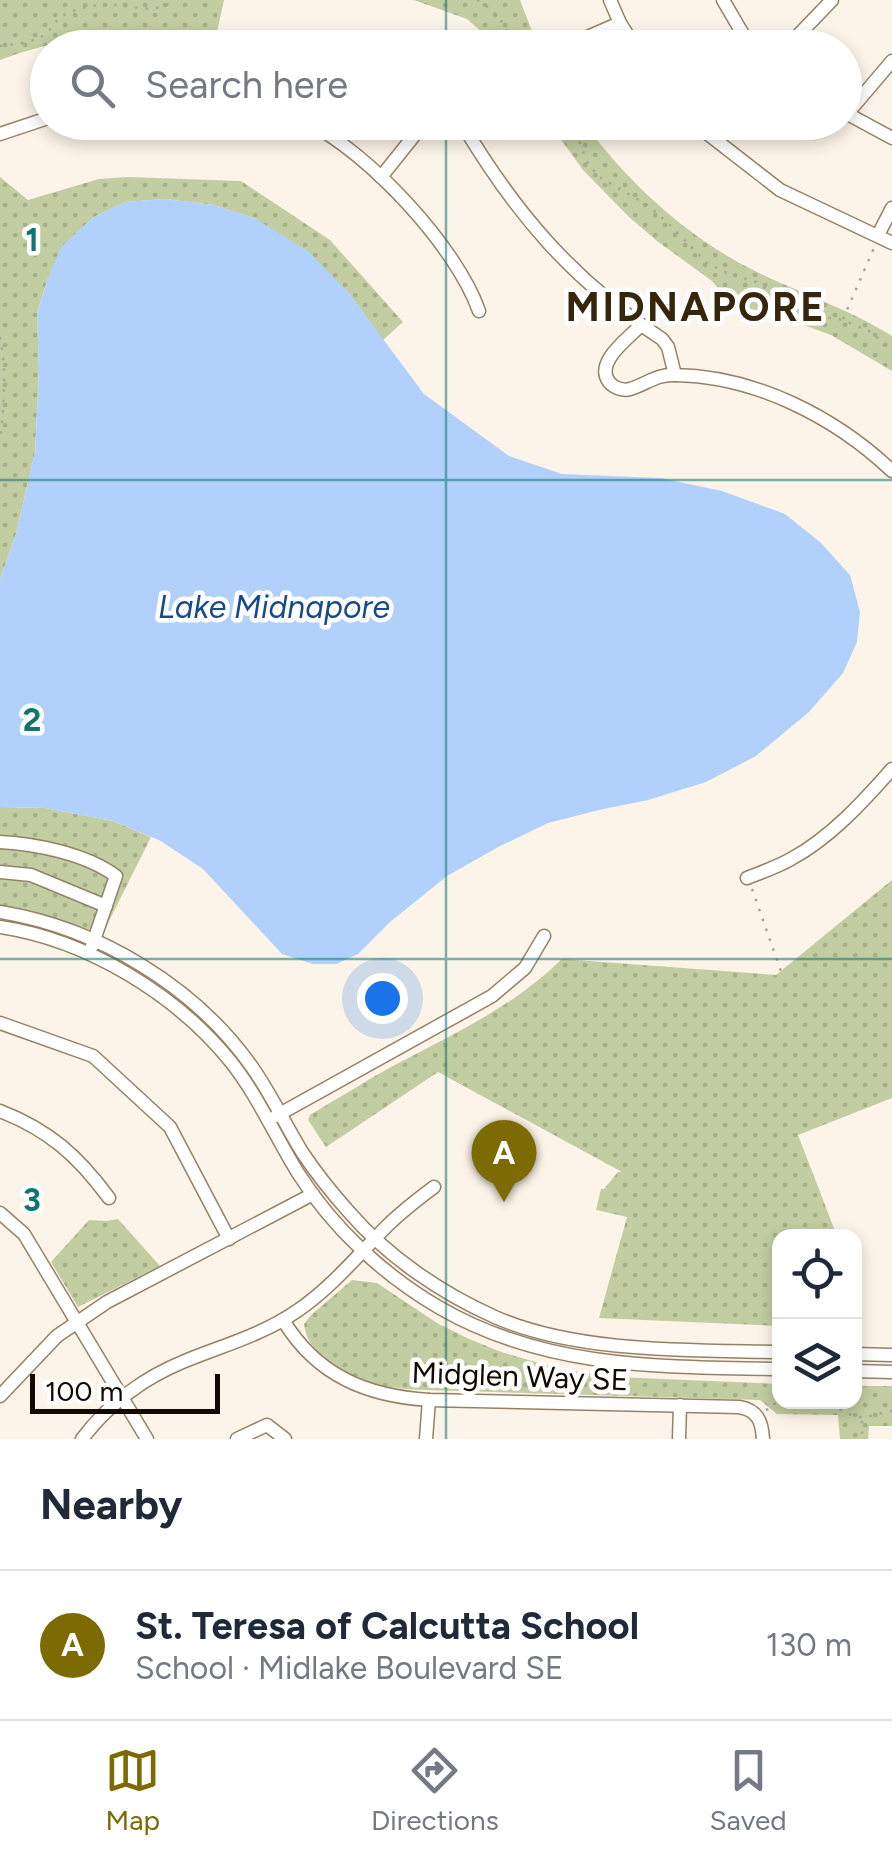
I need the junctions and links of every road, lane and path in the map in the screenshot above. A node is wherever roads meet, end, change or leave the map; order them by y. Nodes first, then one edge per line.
1 (174, 0) edge
2 (477, 0) edge
3 (610, 0) edge
4 (723, 0) edge
5 (832, 0) edge
6 (620, 23) junction
7 (49, 30) edge
8 (508, 30) edge
9 (604, 30) edge
10 (624, 30) edge
11 (741, 30) edge
12 (803, 30) edge
13 (30, 39) edge
14 (0, 46) edge
15 (892, 61) edge
16 (862, 95) edge
17 (862, 122) edge
18 (30, 124) edge
19 (0, 134) edge
20 (892, 138) edge
21 (336, 140) edge
22 (410, 140) edge
23 (472, 140) edge
24 (579, 140) edge
25 (716, 140) edge
26 (381, 177) junction
27 (892, 208) edge
28 (878, 235) junction
29 (892, 243) edge
30 (479, 311) dead end
31 (843, 320) junction
32 (641, 325) junction
33 (0, 337) edge
34 (892, 348) edge
35 (675, 375) junction
36 (0, 440) edge
37 (892, 471) edge
38 (892, 768) edge
39 (0, 842) edge
40 (0, 872) edge
41 (747, 878) joint
42 (106, 906) junction
43 (0, 912) edge
44 (0, 927) edge
45 (544, 936) dead end
46 (92, 947) junction
47 (782, 977) dead end
48 (0, 1023) edge
49 (0, 1111) edge
50 (274, 1117) junction
51 (434, 1187) dead end
52 (313, 1194) junction
53 (109, 1198) dead end
54 (0, 1213) edge
55 (229, 1239) junction
56 (375, 1240) junction
57 (364, 1252) junction
58 (283, 1320) junction
59 (76, 1322) junction
60 (772, 1352) edge
61 (862, 1354) edge
62 (892, 1355) edge
63 (772, 1369) edge
64 (862, 1371) edge
65 (892, 1372) edge
66 (0, 1396) edge
67 (122, 1397) junction
68 (429, 1400) junction
69 (680, 1406) junction
70 (772, 1408) edge
71 (841, 1409) edge
72 (892, 1411) edge
73 (756, 1414) junction
74 (862, 1418) junction
75 (82, 1439) edge
76 (147, 1439) edge
77 (237, 1439) edge
78 (285, 1439) edge
79 (426, 1439) edge
80 (679, 1439) edge
81 (763, 1439) edge
82 (862, 1439) edge

1 - 7 path
2 - 8 path
3 - 6 street
4 - 11 street
5 - 12 street
6 - 9 street
6 - 10 street
13 - 14 path
15 - 16 street
17 - 20 street
18 - 19 street
21 - 26 street
22 - 26 street
23 - 32 street
24 - 31 path
25 - 28 street
26 - 30 street
27 - 28 street
28 - 29 street
28 - 31 path
31 - 34 path
32 - 35 street
32 - 35 street
33 - 36 path
35 - 37 street
38 - 41 street
39 - 42 street
40 - 42 street
41 - 47 path
42 - 46 street
43 - 46 street
44 - 46 street
45 - 50 street
46 - 50 street
48 - 55 street
49 - 53 street
50 - 52 street
50 - 56 street
51 - 56 street
52 - 55 street
52 - 57 street
54 - 59 street
55 - 59 street
56 - 57 street
56 - 60 street
57 - 58 street
57 - 63 street
58 - 67 street
58 - 68 street, Midglen Way SE
59 - 66 street
59 - 67 street
61 - 62 street
64 - 65 street
67 - 75 street
67 - 76 street
68 - 69 street, Midglen Way SE
68 - 79 street
69 - 73 street, Midglen Way SE
69 - 80 street
70 - 73 path
71 - 74 path
72 - 74 path
73 - 81 street
74 - 82 path
77 - 78 street

